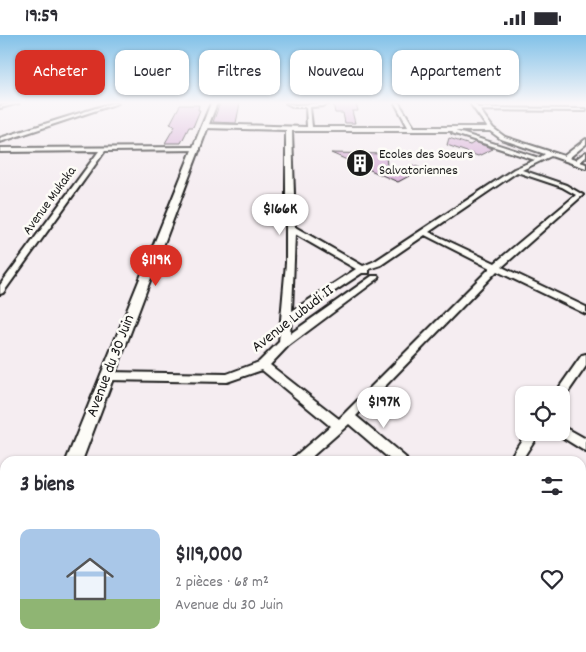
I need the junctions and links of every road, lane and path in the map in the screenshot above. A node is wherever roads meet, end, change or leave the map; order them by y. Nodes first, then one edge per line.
1 (24, 132) joint
2 (203, 132) edge
3 (289, 132) edge
4 (452, 132) edge
5 (494, 132) edge
6 (503, 138) junction
7 (0, 139) edge
8 (586, 141) edge
9 (198, 149) junction
10 (506, 149) junction
11 (0, 150) edge
12 (7, 150) junction
13 (103, 150) junction
14 (550, 154) junction
15 (586, 154) edge
16 (0, 157) edge
17 (564, 159) junction
18 (540, 160) junction
19 (576, 163) junction
20 (586, 166) edge
21 (516, 170) junction
22 (292, 229) junction
23 (424, 232) junction
24 (378, 263) junction
25 (495, 268) junction
26 (362, 269) junction
27 (375, 278) junction
28 (0, 291) edge
29 (586, 311) edge
30 (288, 318) junction
31 (284, 343) junction
32 (586, 358) edge
33 (263, 365) junction
34 (106, 376) junction
35 (566, 386) edge
36 (349, 417) junction
37 (339, 426) junction
38 (570, 436) edge
39 (528, 441) edge
40 (586, 446) edge
41 (76, 456) edge
42 (304, 456) edge
43 (395, 456) edge
44 (517, 456) edge

1 - 7 street
1 - 12 street
2 - 9 street, Avenue du 30 Juin
3 - 22 street
4 - 10 street
5 - 6 street
6 - 10 street
6 - 14 street
8 - 17 street
9 - 13 street
9 - 34 street, Avenue du 30 Juin
10 - 18 street
11 - 12 street
12 - 13 street
12 - 16 street
13 - 28 street, Avenue Mukaka
14 - 17 street
14 - 18 street
15 - 19 street
17 - 19 street
18 - 21 street
19 - 20 street
21 - 23 street
21 - 25 street
22 - 26 street
22 - 30 street
23 - 24 street
23 - 25 street
24 - 26 street
24 - 27 street
25 - 29 street
25 - 36 street
26 - 27 street
26 - 30 street
27 - 31 street, Avenue Lubudi II
30 - 31 street
31 - 33 street, Avenue Lubudi II
32 - 35 street
33 - 34 street, Avenue Lubudi II
33 - 37 street
34 - 41 street, Avenue du 30 Juin
36 - 37 street
36 - 43 street
37 - 42 street
38 - 40 street
39 - 44 street

